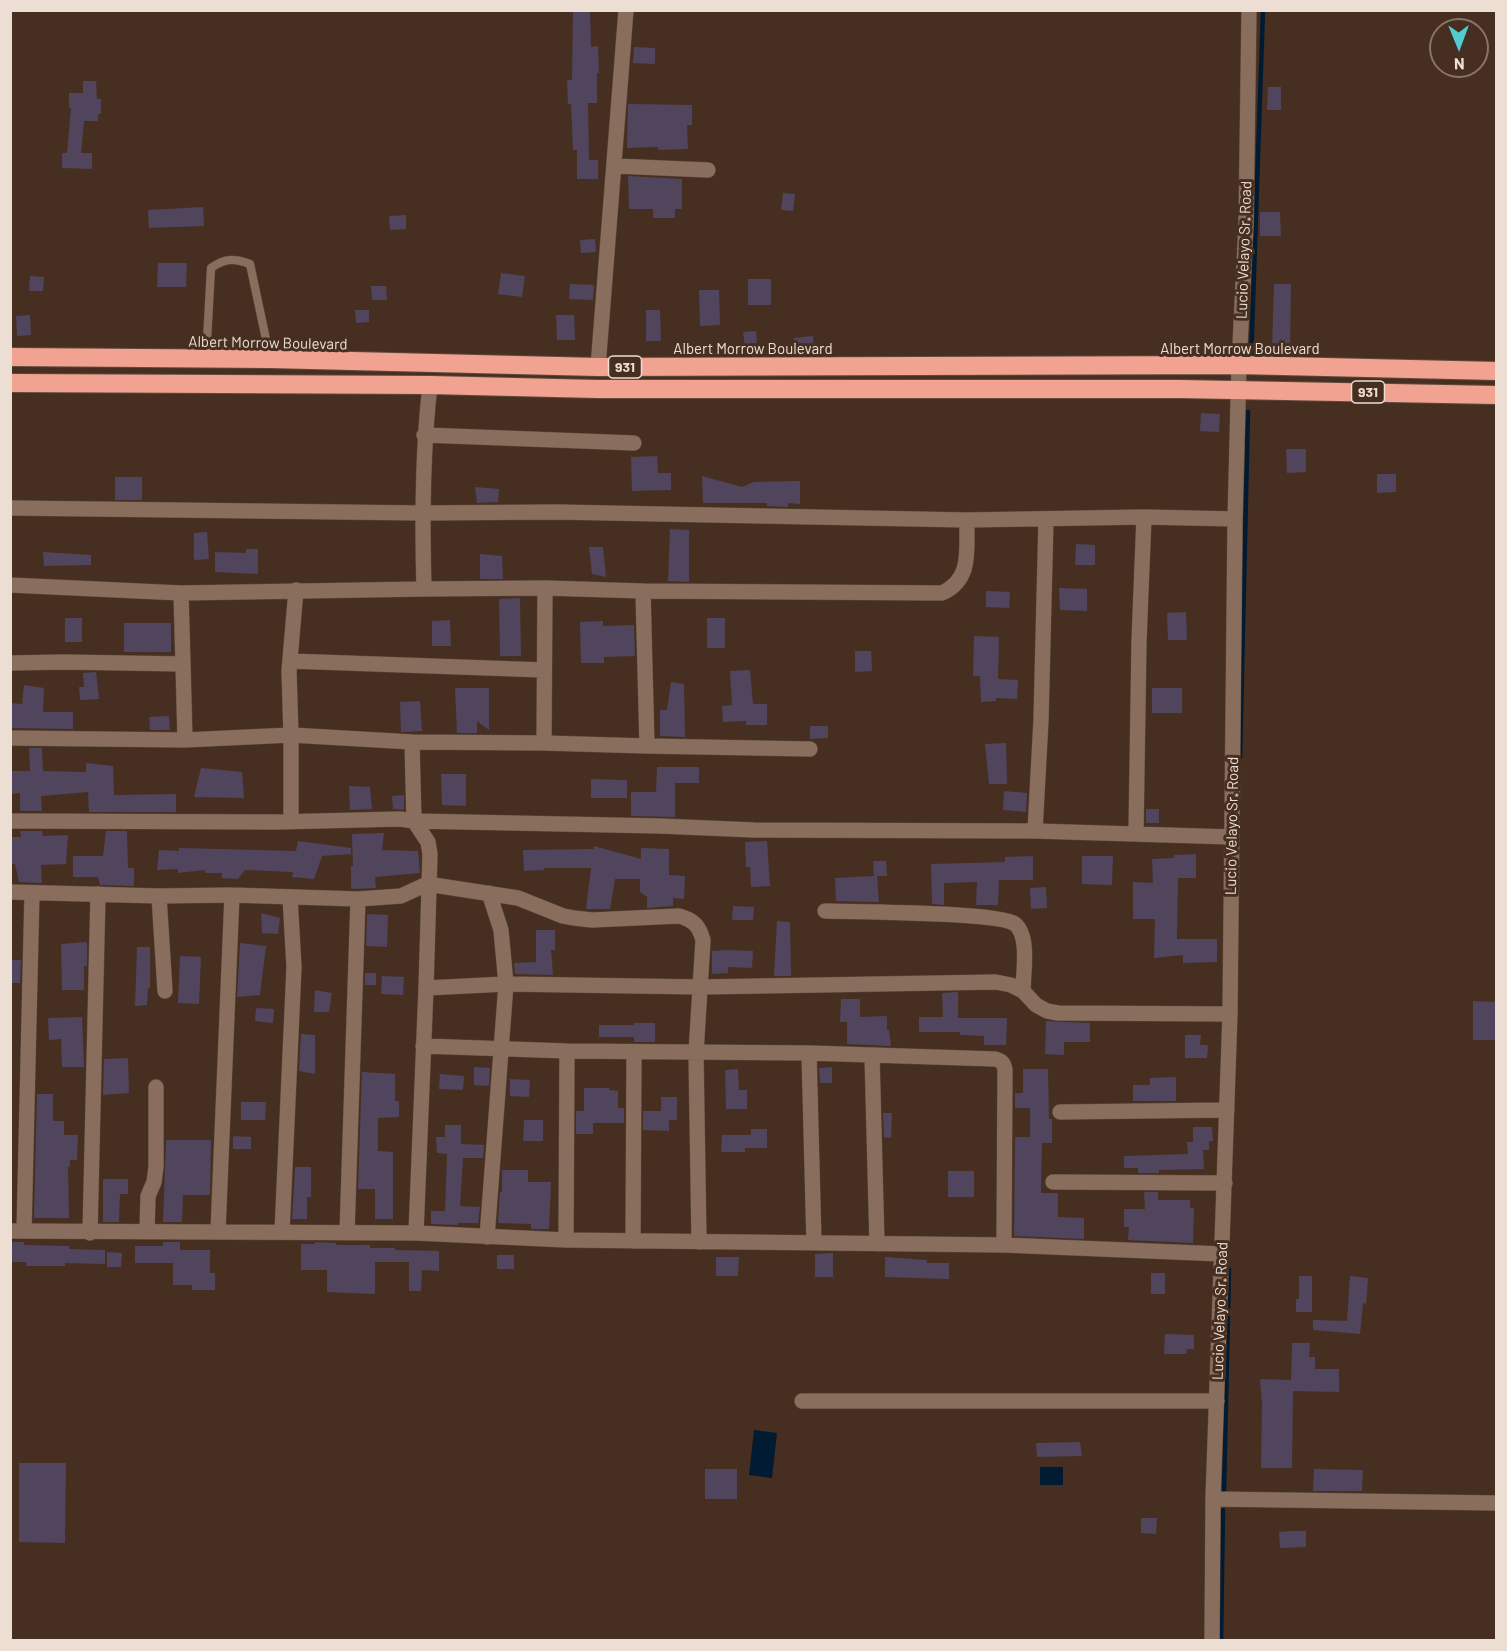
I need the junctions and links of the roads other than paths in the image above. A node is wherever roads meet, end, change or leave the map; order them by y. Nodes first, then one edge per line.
1 (626, 10) edge
2 (1249, 10) edge
3 (615, 166) junction
4 (708, 171) dead end
5 (10, 357) edge
6 (206, 359) junction
7 (270, 359) junction
8 (1239, 365) junction
9 (598, 368) junction
10 (1497, 371) edge
11 (10, 383) edge
12 (430, 386) junction
13 (1239, 390) junction
14 (1497, 395) edge
15 (424, 435) junction
16 (634, 443) dead end
17 (10, 508) edge
18 (422, 513) junction
19 (1144, 517) junction
20 (1046, 519) junction
21 (1235, 519) junction
22 (967, 520) junction
23 (10, 585) edge
24 (545, 588) junction
25 (296, 590) junction
26 (424, 590) junction
27 (643, 591) junction
28 (181, 593) junction
29 (290, 661) junction
30 (10, 663) edge
31 (183, 664) junction
32 (544, 670) junction
33 (291, 735) junction
34 (10, 738) edge
35 (185, 740) junction
36 (412, 742) junction
37 (544, 743) junction
38 (647, 746) junction
39 (810, 749) dead end
40 (10, 821) edge
41 (291, 821) junction
42 (414, 821) junction
43 (1035, 831) junction
44 (1136, 833) junction
45 (1232, 837) junction
46 (427, 884) junction
47 (10, 892) edge
48 (32, 893) junction
49 (489, 893) junction
50 (98, 894) junction
51 (232, 895) junction
52 (159, 896) junction
53 (290, 897) junction
54 (358, 899) junction
55 (825, 911) dead end
56 (506, 984) junction
57 (701, 987) junction
58 (426, 988) junction
59 (165, 990) dead end
60 (1023, 991) junction
61 (1230, 1014) junction
62 (423, 1046) junction
63 (503, 1048) junction
64 (567, 1051) junction
65 (634, 1052) junction
66 (696, 1053) junction
67 (809, 1053) junction
68 (872, 1054) junction
69 (156, 1087) dead end
70 (1227, 1110) junction
71 (1060, 1112) dead end
72 (1053, 1182) dead end
73 (1225, 1183) junction
74 (17, 1231) edge
75 (218, 1231) junction
76 (147, 1232) junction
77 (282, 1232) junction
78 (90, 1233) junction
79 (347, 1233) junction
80 (417, 1233) junction
81 (487, 1237) junction
82 (566, 1240) junction
83 (633, 1241) junction
84 (699, 1242) junction
85 (813, 1243) junction
86 (877, 1244) junction
87 (1004, 1245) junction
88 (1222, 1254) junction
89 (802, 1401) dead end
90 (1217, 1401) junction
91 (1213, 1499) junction
92 (1497, 1503) edge
93 (1212, 1641) edge

1 - 3 street
2 - 8 street, Lucio Velayo Sr. Road
3 - 4 street
3 - 9 street
5 - 6 highway, Albert Morrow Boulevard / 931
6 - 7 highway, Albert Morrow Boulevard / 931
6 - 7 lane
7 - 9 highway, Albert Morrow Boulevard / 931
8 - 9 highway, Albert Morrow Boulevard / 931
8 - 10 highway, Albert Morrow Boulevard / 931
8 - 13 street, Lucio Velayo Sr. Road
11 - 12 highway, 931
12 - 13 highway, 931
12 - 15 street
13 - 14 highway, 931
13 - 21 street, Lucio Velayo Sr. Road
15 - 16 street
15 - 18 street
17 - 18 street
18 - 22 street
18 - 26 street
19 - 20 street
19 - 21 street
19 - 44 street
20 - 22 street
20 - 43 street
21 - 45 street, Lucio Velayo Sr. Road
22 - 27 street
23 - 28 street
24 - 26 street
24 - 27 street
24 - 32 street
25 - 26 street
25 - 28 street
25 - 29 street
27 - 38 street
28 - 31 street
29 - 32 street
29 - 33 street
30 - 31 street
31 - 35 street
32 - 37 street
33 - 35 street
33 - 36 street
33 - 41 street
34 - 35 street
36 - 37 street
36 - 42 street
37 - 38 street
38 - 39 street
40 - 41 street
41 - 42 street
42 - 43 street
42 - 46 street
43 - 44 street
44 - 45 street
45 - 61 street, Lucio Velayo Sr. Road
46 - 49 street
46 - 54 street
46 - 58 street
47 - 48 street
48 - 50 street
48 - 74 street
49 - 56 street
49 - 57 street
50 - 52 street
50 - 78 street
51 - 52 street
51 - 53 street
51 - 75 street
52 - 59 street
53 - 54 street
53 - 77 street
54 - 79 street
55 - 60 street
56 - 57 street
56 - 58 street
56 - 63 street
57 - 60 street
57 - 66 street
58 - 62 street
60 - 61 street
61 - 70 street, Lucio Velayo Sr. Road
62 - 63 street
62 - 80 street
63 - 64 street
63 - 81 street
64 - 65 street
64 - 82 street
65 - 66 street
65 - 83 street
66 - 67 street
66 - 84 street
67 - 68 street
67 - 85 street
68 - 86 street
68 - 87 street
69 - 76 street
70 - 71 street
70 - 73 street, Lucio Velayo Sr. Road
72 - 73 street
73 - 88 street, Lucio Velayo Sr. Road
74 - 78 street
75 - 76 street
75 - 77 street
76 - 78 street
77 - 79 street
79 - 80 street
80 - 81 street
81 - 82 street
82 - 83 street
83 - 84 street
84 - 85 street
85 - 86 street
86 - 87 street
87 - 88 street
88 - 90 street, Lucio Velayo Sr. Road
89 - 90 street
90 - 91 street, Lucio Velayo Sr. Road
91 - 92 street
91 - 93 street, Lucio Velayo Sr. Road

